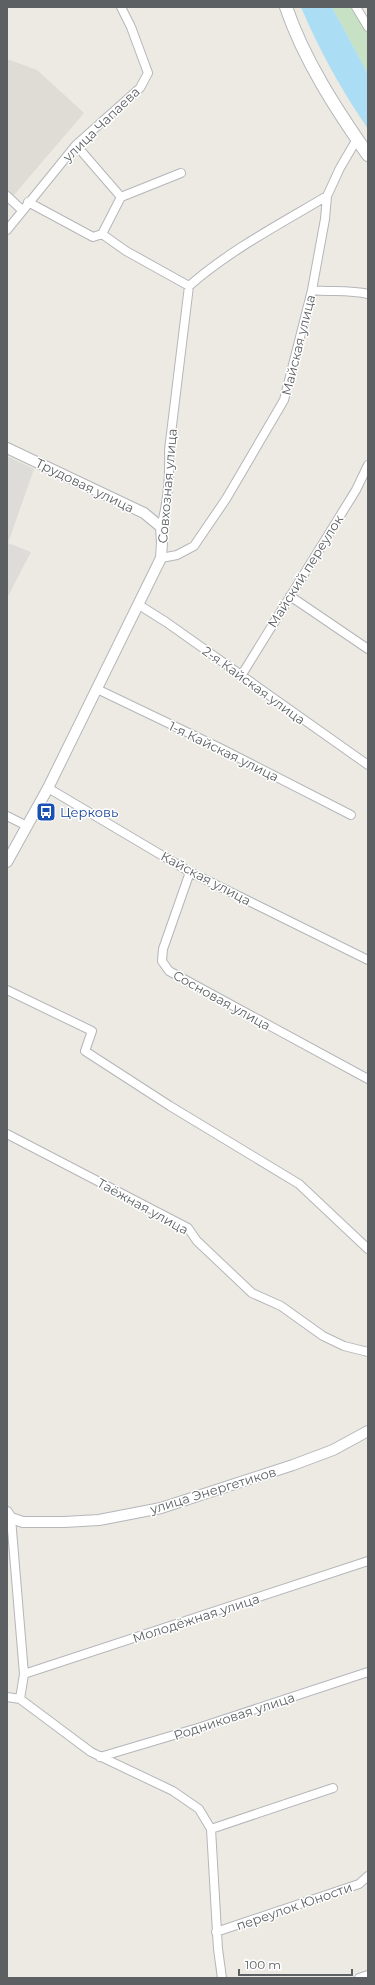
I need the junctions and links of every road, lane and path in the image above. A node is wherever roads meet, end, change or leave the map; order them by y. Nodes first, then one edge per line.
1 (121, 7) edge
2 (286, 7) edge
3 (356, 7) edge
4 (368, 27) edge
5 (357, 139) junction
6 (76, 145) junction
7 (368, 155) edge
8 (181, 173) dead end
9 (7, 196) edge
10 (327, 196) junction
11 (121, 198) junction
12 (28, 202) junction
13 (22, 210) junction
14 (7, 230) edge
15 (102, 234) junction
16 (189, 286) junction
17 (312, 290) junction
18 (368, 294) edge
19 (7, 448) edge
20 (368, 465) edge
21 (161, 527) junction
22 (161, 558) junction
23 (290, 596) junction
24 (139, 605) junction
25 (368, 649) edge
26 (241, 676) junction
27 (97, 689) junction
28 (368, 765) edge
29 (48, 788) junction
30 (351, 815) dead end
31 (7, 816) edge
32 (27, 826) junction
33 (7, 862) edge
34 (190, 872) junction
35 (368, 960) edge
36 (7, 990) edge
37 (368, 1079) edge
38 (7, 1134) edge
39 (368, 1249) edge
40 (368, 1352) edge
41 (368, 1432) edge
42 (9, 1515) edge
43 (368, 1561) edge
44 (368, 1672) edge
45 (24, 1674) junction
46 (7, 1697) edge
47 (20, 1698) junction
48 (100, 1758) junction
49 (333, 1788) dead end
50 (211, 1829) junction
51 (368, 1876) edge
52 (216, 1932) junction
53 (368, 1975) edge
54 (222, 1978) edge
55 (359, 1978) edge

1 - 6 street, улица Чапаева
2 - 5 main road
3 - 4 street
5 - 7 main road
5 - 10 street, Майская улица
6 - 11 street
6 - 12 street, улица Чапаева
8 - 11 street
9 - 13 street
10 - 16 street
10 - 17 street, Майская улица
11 - 15 street
12 - 13 street, улица Чапаева
12 - 15 street
13 - 14 street, улица Чапаева
15 - 16 street
16 - 21 street, Совхозная улица
17 - 18 street
17 - 22 street, Майская улица
19 - 21 street, Трудовая улица
20 - 23 street, Майский переулок
21 - 22 street, Совхозная улица
22 - 24 street, Совхозная улица
23 - 25 street
23 - 26 street, Майский переулок
24 - 26 street, 2-я Кайская улица
24 - 27 street, Совхозная улица
26 - 28 street, 2-я Кайская улица
27 - 29 street, Совхозная улица
27 - 30 street, 1-я Кайская улица
29 - 32 street, Совхозная улица
29 - 34 street, Кайская улица
31 - 32 street
32 - 33 street, Совхозная улица
34 - 35 street, Кайская улица
34 - 37 street, Сосновая улица
36 - 39 street
38 - 40 street, Таёжная улица
41 - 42 street, улица Энергетиков
42 - 45 street
43 - 45 street, Молодёжная улица
44 - 48 street, Родниковая улица
45 - 47 street
46 - 47 street
47 - 48 street
48 - 50 street
49 - 50 street
50 - 52 street
51 - 52 street, переулок Юности
52 - 54 street
53 - 55 street

